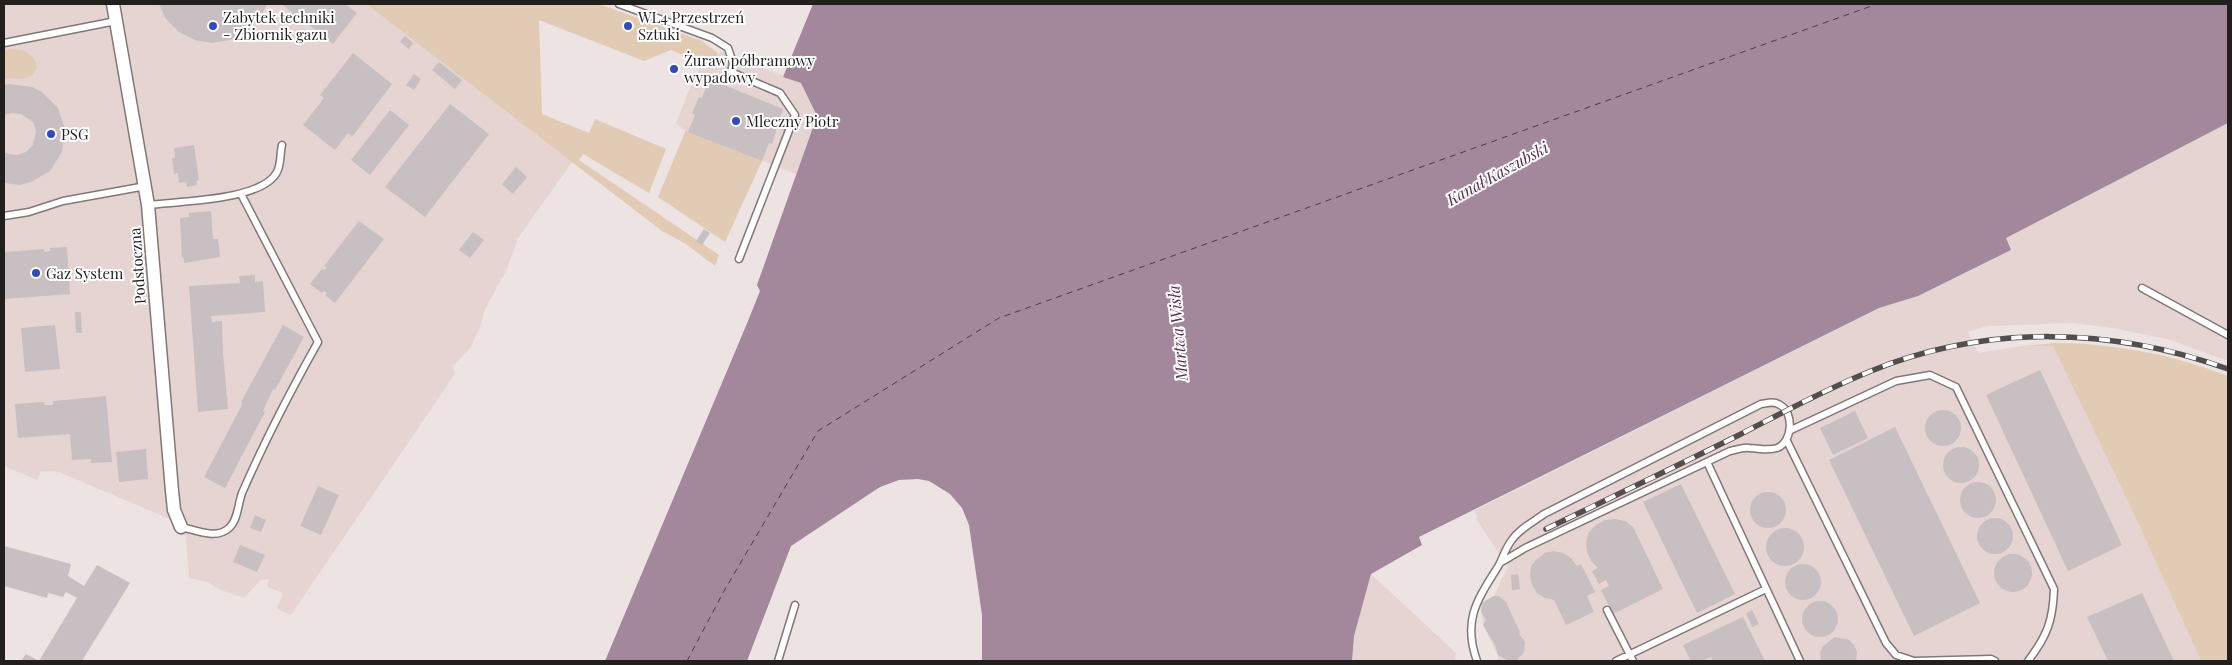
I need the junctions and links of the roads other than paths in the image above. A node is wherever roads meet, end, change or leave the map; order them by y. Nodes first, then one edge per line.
1 (113, 4) edge
2 (619, 4) edge
3 (116, 21) junction
4 (4, 43) edge
5 (282, 145) dead end
6 (146, 186) junction
7 (241, 194) junction
8 (148, 205) junction
9 (4, 216) edge
10 (739, 259) dead end
11 (2142, 288) dead end
12 (2228, 335) edge
13 (1791, 430) junction
14 (1787, 441) junction
15 (1707, 462) junction
16 (181, 527) joint
17 (1500, 563) junction
18 (1766, 589) junction
19 (795, 605) dead end
20 (1608, 610) dead end
21 (1629, 654) junction
22 (1894, 658) edge
23 (1992, 660) edge
24 (778, 661) edge
25 (1477, 661) edge
26 (1616, 661) edge
27 (1633, 661) edge
28 (1800, 661) edge
29 (2028, 661) edge

1 - 3 street, Podstoczna
2 - 10 lane
3 - 4 lane
3 - 6 street, Podstoczna
5 - 7 lane
6 - 8 street, Podstoczna
6 - 9 lane
7 - 8 lane
7 - 16 lane
8 - 16 street, Podstoczna
11 - 12 lane
13 - 14 lane
13 - 17 lane
13 - 29 lane
14 - 15 lane
14 - 22 lane
15 - 17 lane
15 - 18 lane
17 - 25 lane
18 - 21 lane
18 - 28 lane
19 - 24 lane
20 - 21 lane
21 - 26 lane
21 - 27 lane
22 - 23 lane

